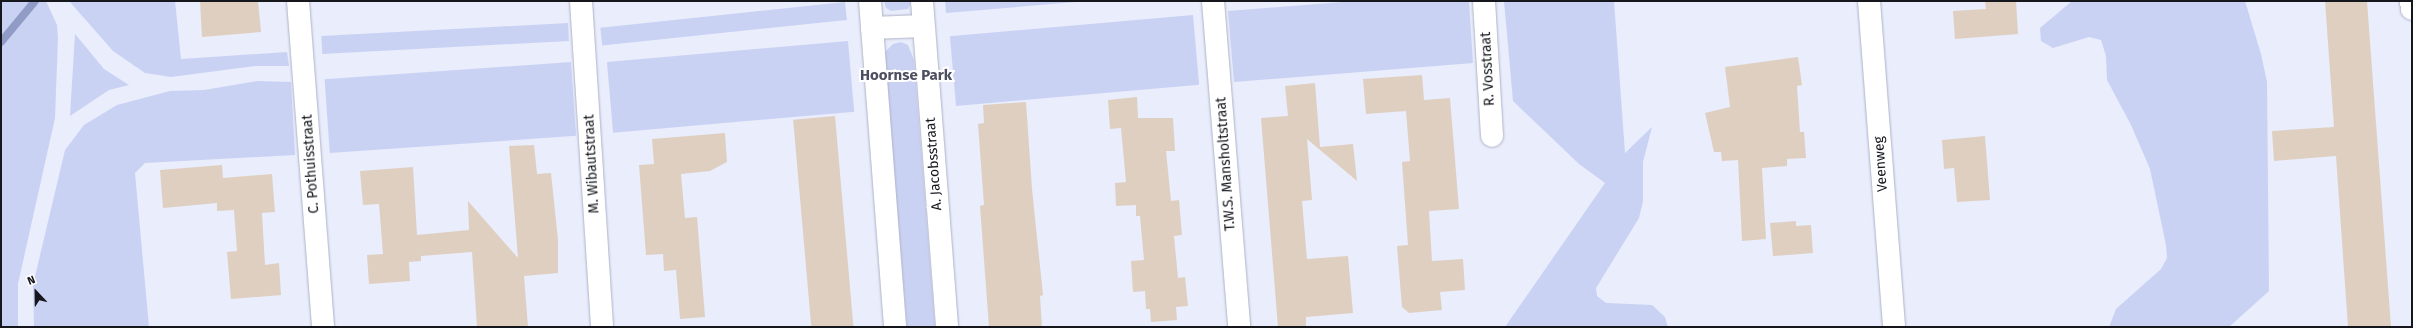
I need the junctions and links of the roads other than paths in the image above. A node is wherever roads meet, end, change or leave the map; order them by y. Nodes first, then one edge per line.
1 (298, 1) edge
2 (581, 1) edge
3 (870, 1) edge
4 (922, 1) edge
5 (1214, 1) edge
6 (1484, 1) edge
7 (1869, 1) edge
8 (2411, 1) edge
9 (2412, 9) edge
10 (924, 26) junction
11 (872, 28) junction
12 (1492, 136) dead end
13 (323, 327) edge
14 (602, 327) edge
15 (894, 327) edge
16 (947, 327) edge
17 (1239, 327) edge
18 (1894, 327) edge

1 - 13 street, C. Pothuisstraat
2 - 14 street, M. Wibautstraat
3 - 11 street
4 - 10 street, A. Jacobsstraat
5 - 17 street, T.W.S. Mansholtstraat
6 - 12 street, R. Vosstraat
7 - 18 street, Veenweg
8 - 9 street
10 - 11 street
10 - 16 street, A. Jacobsstraat
11 - 15 street

